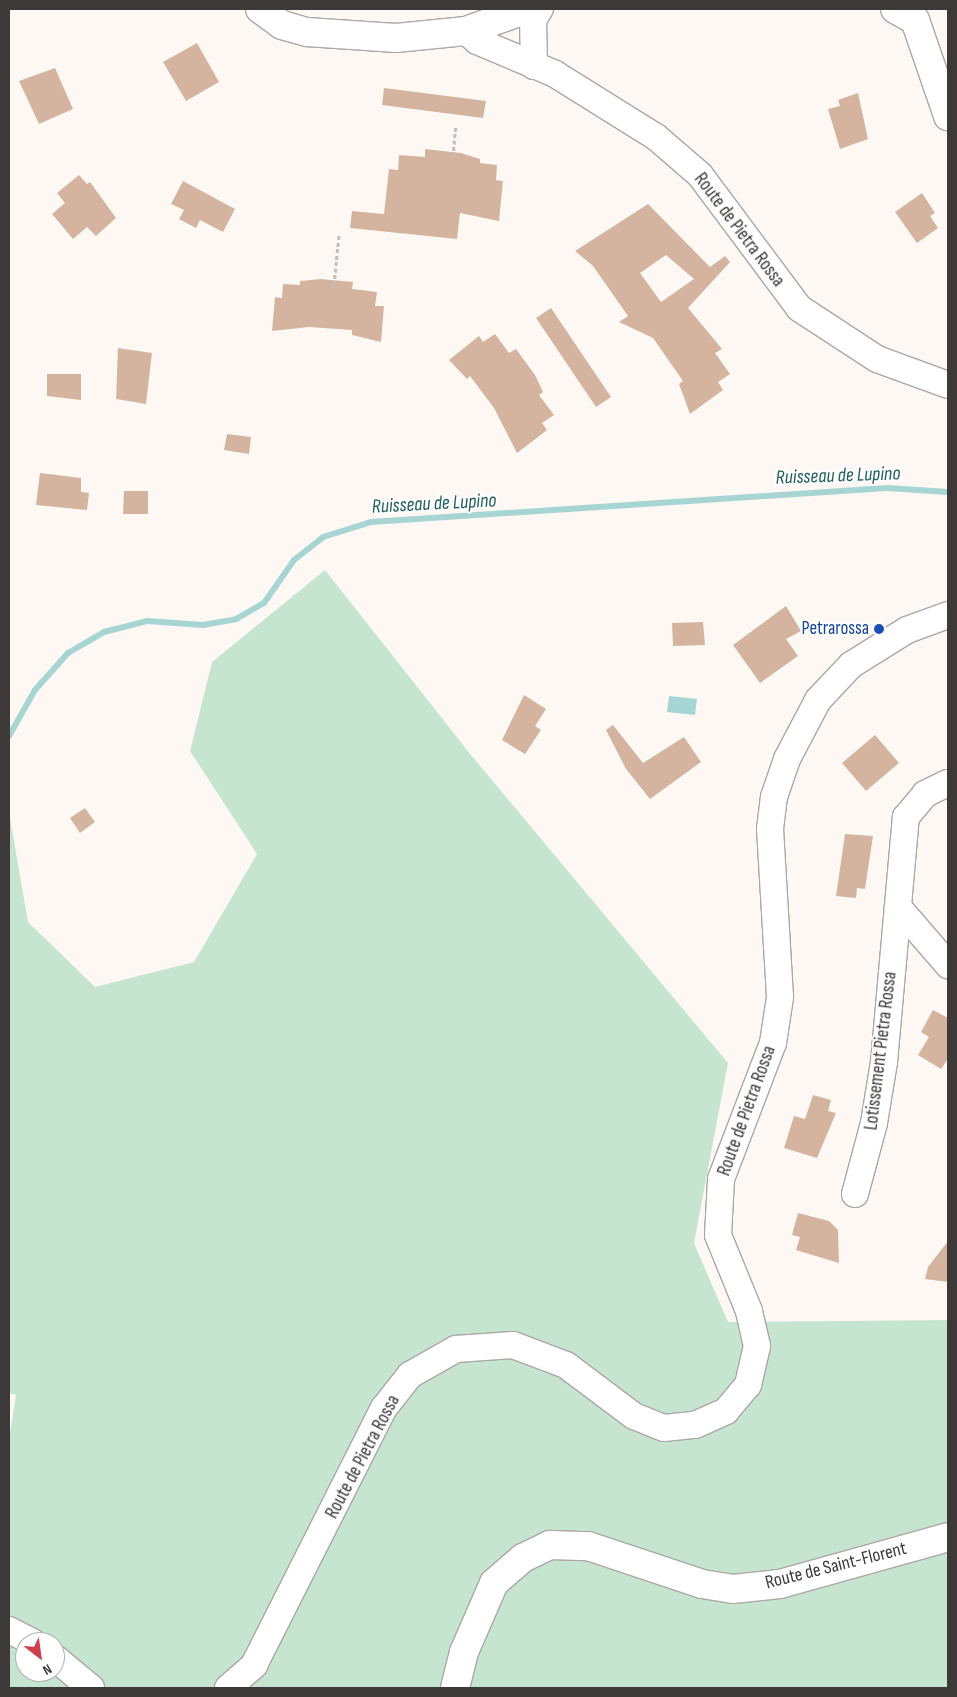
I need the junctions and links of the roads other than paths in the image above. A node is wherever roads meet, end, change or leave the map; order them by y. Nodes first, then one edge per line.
1 (260, 9) edge
2 (527, 9) edge
3 (540, 9) edge
4 (895, 9) edge
5 (466, 31) junction
6 (534, 66) junction
7 (948, 116) edge
8 (948, 385) edge
9 (948, 615) edge
10 (948, 783) edge
11 (898, 907) junction
12 (948, 965) edge
13 (855, 1194) dead end
14 (948, 1537) edge
15 (65, 1666) edge
16 (91, 1688) edge
17 (228, 1688) edge
18 (455, 1688) edge

1 - 5 main road
2 - 5 main road
3 - 6 street
4 - 7 main road
5 - 6 street, Route de Pietra Rossa
6 - 8 street, Route de Pietra Rossa
9 - 17 street, Route de Pietra Rossa
10 - 11 street, Lotissement Pietra Rossa
11 - 12 street
11 - 13 street, Lotissement Pietra Rossa
14 - 18 main road, Route de Saint-Florent
15 - 16 street

